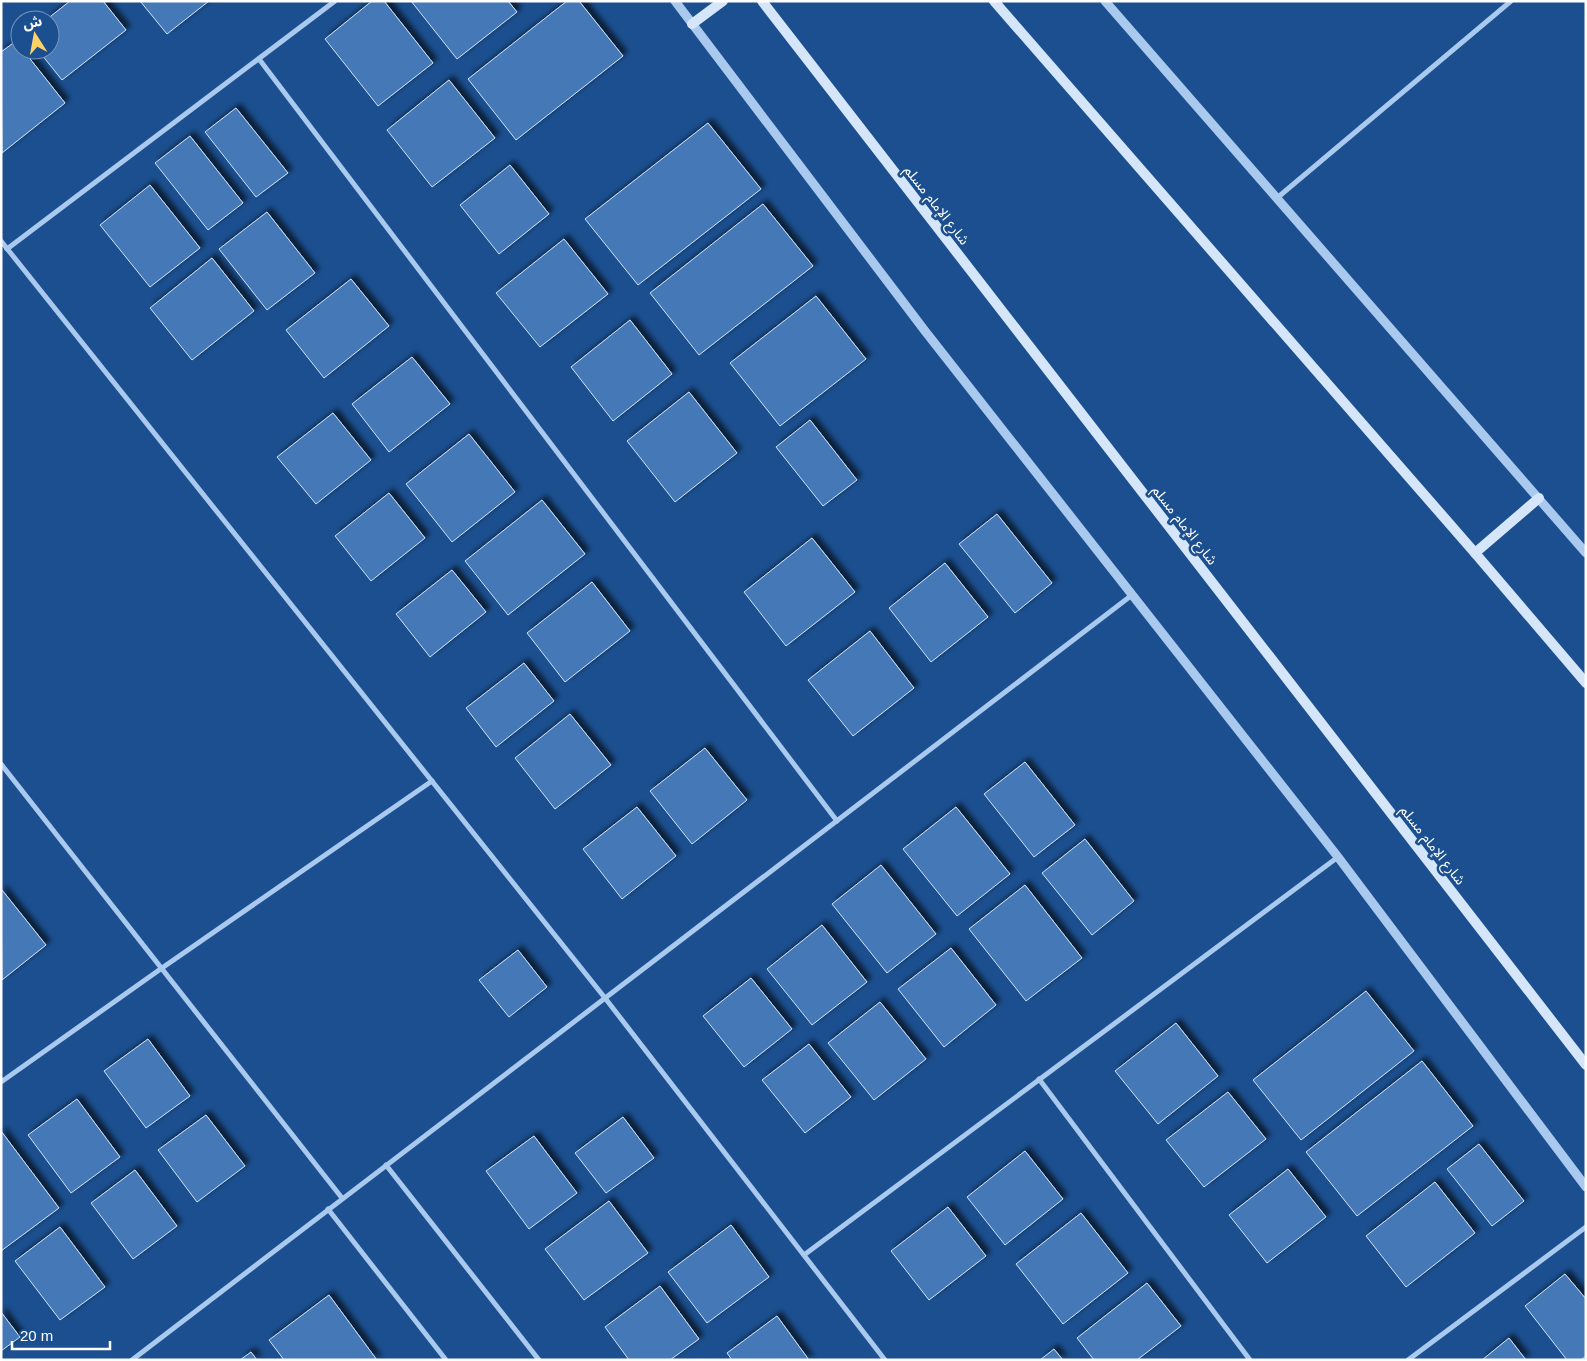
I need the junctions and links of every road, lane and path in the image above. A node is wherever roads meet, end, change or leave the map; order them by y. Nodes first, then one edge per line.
1 (335, 1) edge
2 (675, 1) edge
3 (722, 1) edge
4 (762, 1) edge
5 (994, 1) edge
6 (1105, 1) edge
7 (1511, 1) edge
8 (692, 24) junction
9 (259, 58) junction
10 (1278, 198) junction
11 (1, 241) edge
12 (7, 248) junction
13 (1539, 498) junction
14 (1476, 553) junction
15 (1586, 553) edge
16 (1132, 595) junction
17 (1586, 683) edge
18 (1, 764) edge
19 (432, 781) junction
20 (837, 821) junction
21 (1338, 857) junction
22 (162, 968) junction
23 (605, 998) junction
24 (1586, 1066) edge
25 (1039, 1080) junction
26 (1, 1082) edge
27 (386, 1165) junction
28 (1586, 1187) edge
29 (342, 1198) junction
30 (328, 1209) junction
31 (1586, 1227) edge
32 (804, 1255) junction
33 (132, 1360) edge
34 (446, 1360) edge
35 (539, 1360) edge
36 (885, 1360) edge
37 (1250, 1360) edge
38 (1408, 1360) edge

1 - 9 street
2 - 8 street
3 - 8 main road
4 - 24 main road, شارع الإمام مسلم
5 - 14 main road
6 - 10 street
7 - 10 street
8 - 16 street
9 - 12 street
9 - 20 street
10 - 13 street
11 - 12 street
12 - 19 street
13 - 14 main road
13 - 15 street
14 - 17 main road
16 - 20 street
16 - 21 street
18 - 22 street
19 - 22 street
19 - 23 street
20 - 23 street
21 - 25 street
21 - 28 street
22 - 26 street
22 - 29 street
23 - 27 street
23 - 32 street
25 - 32 street
25 - 37 street
27 - 29 street
27 - 35 street
29 - 30 street
30 - 33 street
30 - 34 street
31 - 38 street
32 - 36 street

